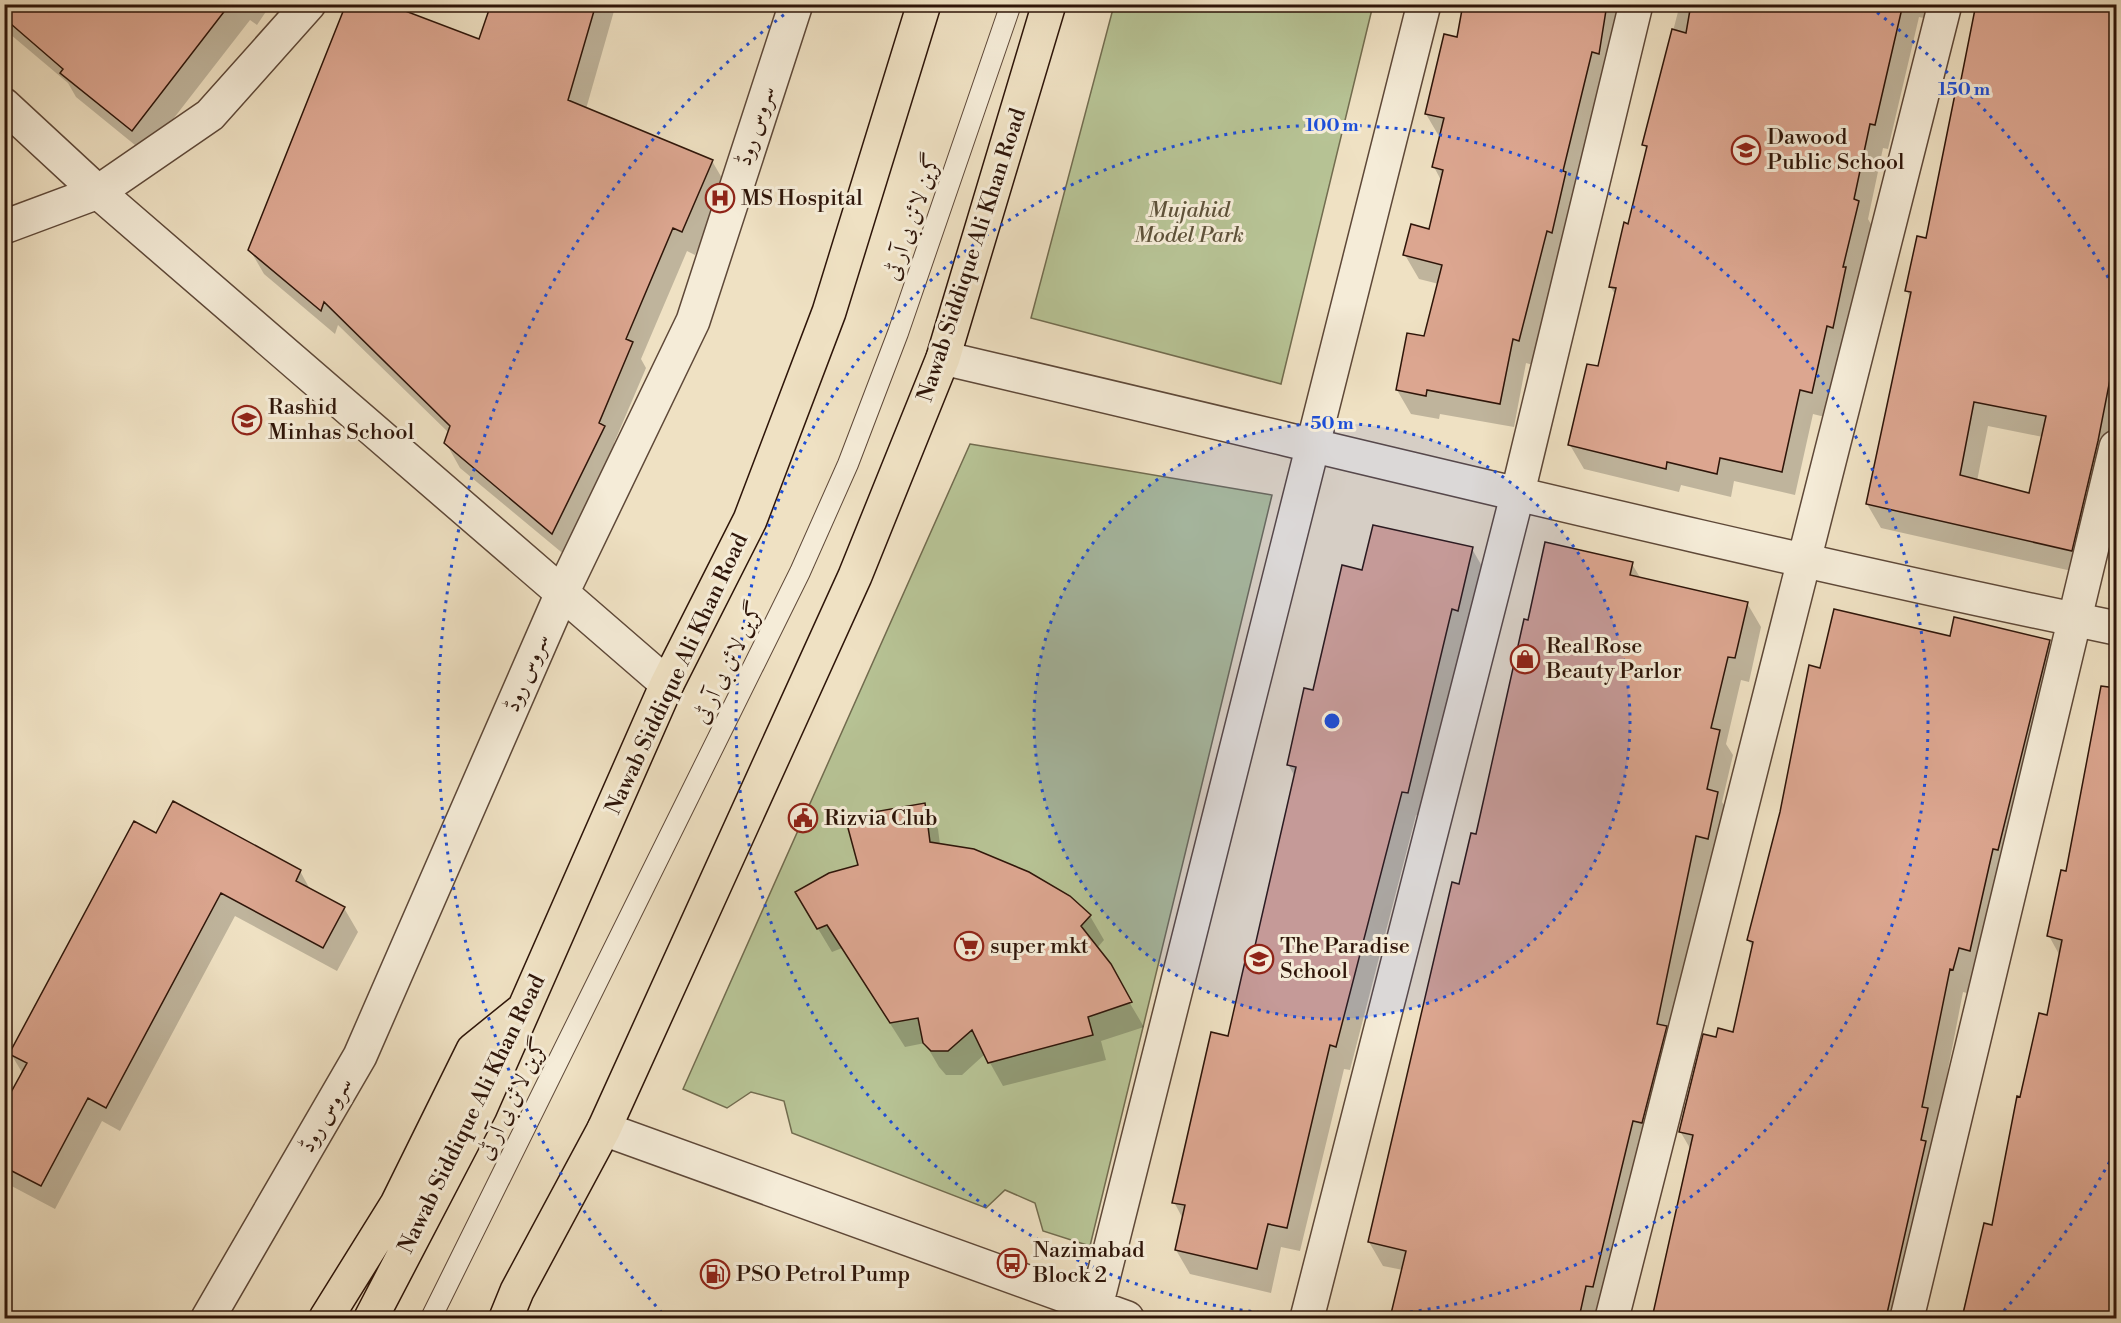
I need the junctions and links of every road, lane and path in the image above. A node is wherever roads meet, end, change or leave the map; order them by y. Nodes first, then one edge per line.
1 (309, 4) edge
2 (796, 4) edge
3 (924, 4) edge
4 (1011, 4) edge
5 (1049, 4) edge
6 (1424, 4) edge
7 (1636, 4) edge
8 (1945, 4) edge
9 (4, 105) edge
10 (98, 192) junction
11 (4, 227) edge
12 (943, 358) junction
13 (1314, 444) junction
14 (2116, 447) edge
15 (1517, 496) junction
16 (1805, 561) junction
17 (562, 593) junction
18 (2073, 619) junction
19 (2116, 628) edge
20 (667, 684) junction
21 (526, 1007) junction
22 (604, 1129) junction
23 (1094, 1312) edge
24 (208, 1318) edge
25 (326, 1318) edge
26 (371, 1318) edge
27 (431, 1318) edge
28 (506, 1318) edge
29 (1127, 1318) edge
30 (1307, 1318) edge
31 (1612, 1318) edge
32 (1907, 1318) edge

1 - 10 street
2 - 17 street, سروس روڈ
3 - 20 main road, Nawab Siddique Ali Khan Road
4 - 27 lane, گرین لائن بی آر ٹی
5 - 12 main road, Nawab Siddique Ali Khan Road
6 - 13 street
7 - 15 street
8 - 16 street
9 - 10 street
10 - 11 street
10 - 17 street
12 - 13 street
12 - 22 main road, Nawab Siddique Ali Khan Road
13 - 15 street
13 - 23 street
14 - 18 street
15 - 16 street
15 - 30 street
16 - 18 street
16 - 31 street
17 - 20 street
17 - 24 street, سروس روڈ
18 - 19 street
18 - 32 street
20 - 21 main road, Nawab Siddique Ali Khan Road
21 - 25 main road
21 - 26 main road, Nawab Siddique Ali Khan Road
22 - 23 street
22 - 28 main road, Nawab Siddique Ali Khan Road
23 - 29 street

